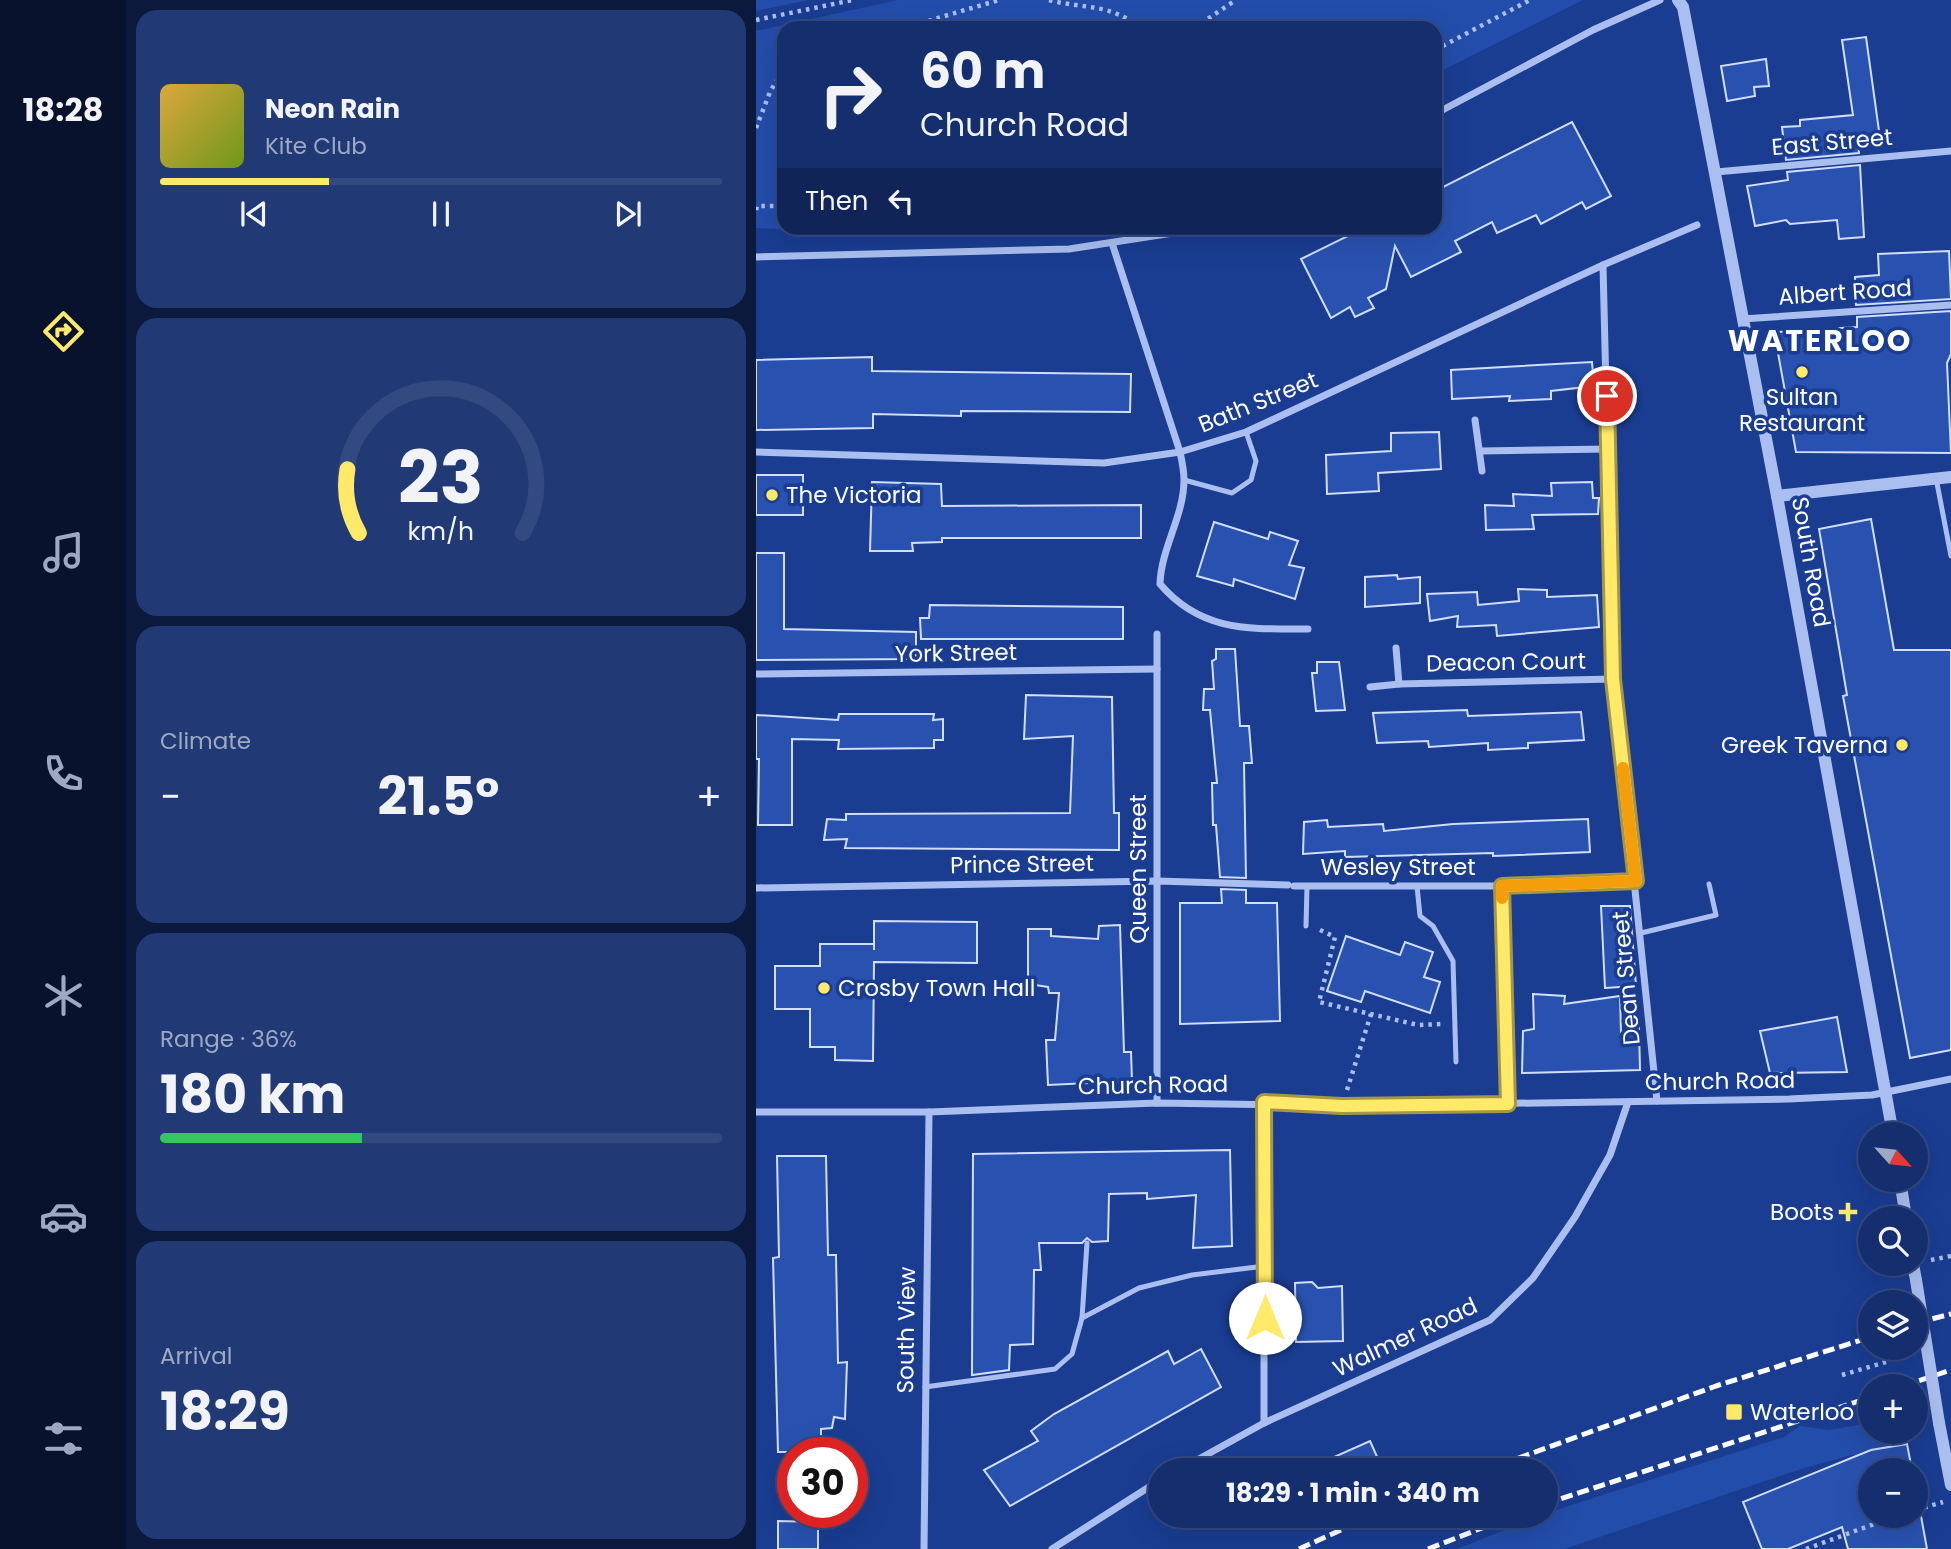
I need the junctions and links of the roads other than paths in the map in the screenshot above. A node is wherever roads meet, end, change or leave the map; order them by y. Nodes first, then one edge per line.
1 (1660, 0) edge
2 (1678, 0) edge
3 (1442, 110) edge
4 (1951, 151) edge
5 (1716, 172) junction
6 (1697, 225) dead end
7 (1162, 235) edge
8 (1112, 243) junction
9 (756, 257) edge
10 (1603, 265) junction
11 (1951, 305) edge
12 (1742, 319) junction
13 (1475, 420) dead end
14 (1247, 432) junction
15 (1608, 449) junction
16 (1480, 451) junction
17 (1180, 452) junction
18 (756, 453) edge
19 (1482, 471) dead end
20 (1951, 477) edge
21 (1936, 478) junction
22 (1184, 480) junction
23 (1777, 496) junction
24 (1951, 556) edge
25 (1307, 629) dead end
26 (1157, 634) dead end
27 (1396, 648) dead end
28 (1157, 670) junction
29 (756, 674) edge
30 (1613, 679) junction
31 (1399, 684) junction
32 (1370, 687) dead end
33 (1157, 881) junction
34 (1636, 881) junction
35 (1709, 884) dead end
36 (1291, 885) joint
37 (1307, 886) junction
38 (1418, 886) junction
39 (1502, 886) junction
40 (756, 888) edge
41 (1306, 926) road end
42 (1641, 933) junction
43 (1456, 1062) dead end
44 (1951, 1079) edge
45 (1887, 1093) junction
46 (1657, 1101) junction
47 (1264, 1102) junction
48 (1628, 1102) junction
49 (1157, 1103) junction
50 (1508, 1104) junction
51 (756, 1112) edge
52 (929, 1112) junction
53 (1892, 1122) edge
54 (1087, 1243) dead end
55 (1265, 1266) junction
56 (1915, 1276) edge
57 (1082, 1318) junction
58 (924, 1387) junction
59 (1264, 1423) junction
60 (1948, 1453) edge
61 (1201, 1458) edge
62 (1951, 1485) edge
63 (1148, 1486) edge
64 (924, 1549) edge
65 (1052, 1549) edge

1 - 3 street
2 - 5 street, South Road
4 - 5 street, East Street
5 - 12 street, South Road
6 - 10 street, Bath Street
7 - 8 street
8 - 9 street
8 - 17 street
10 - 14 street, Bath Street
10 - 15 street, Dean Street
11 - 12 street, Albert Road
12 - 23 street, South Road
13 - 16 street
14 - 17 street, Bath Street
14 - 22 lane
15 - 16 street
15 - 30 street, Dean Street
16 - 19 street
17 - 18 street, Bath Street
17 - 22 street
20 - 21 street
21 - 23 street
21 - 24 lane
22 - 25 street
23 - 45 street, South Road
26 - 28 street, Queen Street
27 - 31 street, Deacon Court
28 - 29 street, York Street
28 - 33 street, Queen Street
30 - 31 street, Deacon Court
30 - 34 street, Dean Street
31 - 32 street, Deacon Court
33 - 36 street, Prince Street
33 - 40 street, Prince Street
33 - 49 street, Queen Street
34 - 39 street, Wesley Street
34 - 42 street, Dean Street
35 - 42 lane
36 - 37 street, Wesley Street
37 - 38 street, Wesley Street
37 - 41 lane
38 - 39 street, Wesley Street
38 - 43 lane
39 - 50 street, Wesley Street
42 - 46 street, Dean Street
44 - 45 street, Church Road
45 - 46 street, Church Road
45 - 53 street, South Road
46 - 48 street, Church Road
47 - 49 street, Church Road
47 - 50 street, Church Road
47 - 55 street
48 - 50 street, Church Road
48 - 59 street, Walmer Road
49 - 52 street, Church Road
51 - 52 street, Church Road
52 - 58 street, South View
54 - 57 lane
55 - 57 lane
55 - 59 street
56 - 60 street, bridge
57 - 58 lane
58 - 64 street, South View
59 - 61 street, Walmer Road
60 - 62 street
63 - 65 street

